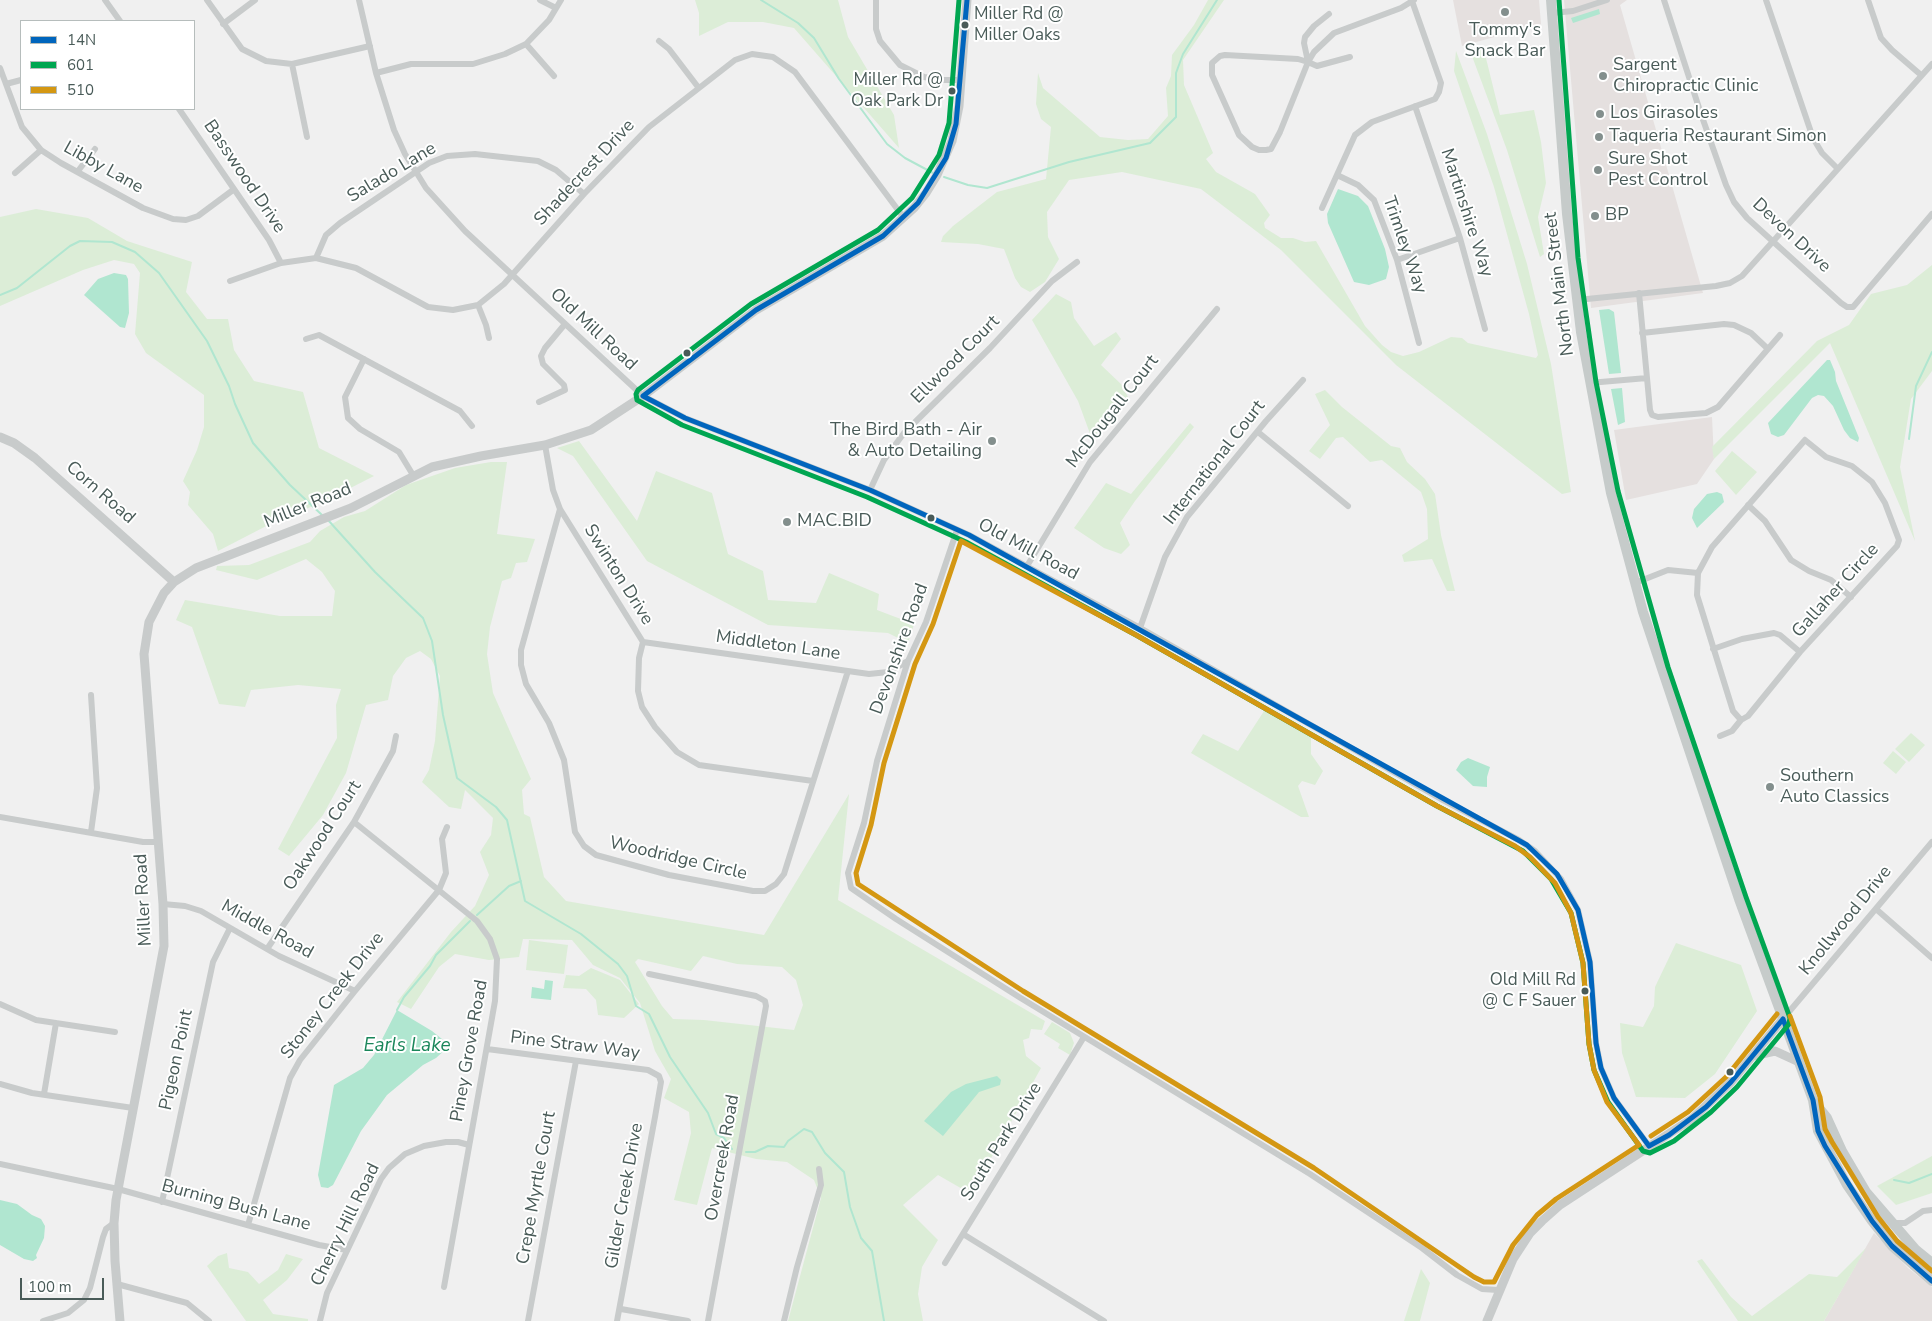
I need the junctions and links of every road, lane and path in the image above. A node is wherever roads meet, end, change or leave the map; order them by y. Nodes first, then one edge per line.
1 (106, 0) edge
2 (207, 0) edge
3 (256, 0) edge
4 (359, 0) edge
5 (540, 0) edge
6 (561, 0) edge
7 (876, 0) edge
8 (967, 0) edge
9 (1551, 0) edge
10 (1607, 0) edge
11 (1664, 0) edge
12 (1766, 0) edge
13 (1868, 0) edge
14 (1413, 1) edge
15 (556, 8) junction
16 (1552, 13) junction
17 (1329, 14) dead end
18 (119, 20) edge
19 (223, 24) junction
20 (659, 41) dead end
21 (526, 44) junction
22 (370, 46) junction
23 (1350, 57) dead end
24 (1308, 62) junction
25 (292, 64) junction
26 (1932, 64) edge
27 (0, 68) edge
28 (376, 73) junction
29 (1921, 75) junction
30 (554, 76) dead end
31 (20, 80) edge
32 (961, 80) junction
33 (6, 84) junction
34 (698, 87) junction
35 (1415, 106) junction
36 (180, 110) edge
37 (307, 137) dead end
38 (95, 149) dead end
39 (41, 150) junction
40 (1838, 169) junction
41 (78, 171) junction
42 (416, 172) junction
43 (15, 173) dead end
44 (1337, 175) junction
45 (233, 190) junction
46 (584, 194) junction
47 (1322, 208) dead end
48 (1932, 214) edge
49 (904, 218) junction
50 (1460, 238) junction
51 (1774, 243) junction
52 (316, 258) junction
53 (1396, 260) junction
54 (1077, 262) dead end
55 (281, 264) junction
56 (511, 275) junction
57 (230, 280) dead end
58 (1639, 294) junction
59 (1577, 300) junction
60 (478, 305) junction
61 (1217, 309) dead end
62 (565, 324) junction
63 (1485, 329) dead end
64 (1642, 333) junction
65 (1780, 335) dead end
66 (489, 338) dead end
67 (306, 339) dead end
68 (1419, 343) dead end
69 (1768, 349) junction
70 (364, 359) junction
71 (1647, 378) junction
72 (1304, 380) dead end
73 (1589, 384) junction
74 (643, 396) junction
75 (539, 402) dead end
76 (472, 426) dead end
77 (1258, 432) junction
78 (0, 437) edge
79 (545, 445) junction
80 (414, 475) junction
81 (870, 490) junction
82 (1748, 505) junction
83 (1348, 506) dead end
84 (560, 509) junction
85 (957, 530) junction
86 (1027, 566) junction
87 (1698, 573) junction
88 (174, 582) junction
89 (1636, 583) junction
90 (1851, 597) junction
91 (1140, 628) junction
92 (643, 642) junction
93 (1714, 649) junction
94 (1800, 652) junction
95 (908, 661) junction
96 (848, 671) junction
97 (91, 695) dead end
98 (1741, 720) junction
99 (396, 736) dead end
100 (1720, 736) dead end
101 (813, 781) junction
102 (0, 817) edge
103 (354, 822) junction
104 (447, 827) dead end
105 (91, 832) junction
106 (157, 842) junction
107 (1932, 842) edge
108 (439, 890) junction
109 (163, 904) junction
110 (1876, 908) junction
111 (230, 928) junction
112 (267, 949) junction
113 (1932, 958) edge
114 (649, 974) dead end
115 (355, 991) junction
116 (0, 1004) edge
117 (1783, 1019) junction
118 (56, 1023) junction
119 (115, 1032) dead end
120 (1084, 1037) junction
121 (487, 1049) junction
122 (1753, 1056) junction
123 (576, 1061) junction
124 (1798, 1062) junction
125 (659, 1076) joint
126 (0, 1084) edge
127 (44, 1094) junction
128 (1813, 1100) junction
129 (133, 1108) junction
130 (469, 1145) junction
131 (1649, 1146) junction
132 (0, 1164) edge
133 (819, 1169) dead end
134 (118, 1189) junction
135 (162, 1202) junction
136 (1932, 1210) edge
137 (114, 1223) junction
138 (1892, 1223) junction
139 (1905, 1223) junction
140 (248, 1225) junction
141 (963, 1234) junction
142 (1904, 1236) junction
143 (347, 1250) junction
144 (945, 1263) dead end
145 (1932, 1263) edge
146 (1932, 1281) edge
147 (117, 1284) junction
148 (444, 1287) dead end
149 (1498, 1290) junction
150 (621, 1309) junction
151 (43, 1321) edge
152 (120, 1321) edge
153 (209, 1321) edge
154 (320, 1321) edge
155 (528, 1321) edge
156 (617, 1321) edge
157 (688, 1321) edge
158 (708, 1321) edge
159 (784, 1321) edge
160 (1104, 1321) edge
161 (1487, 1321) edge

1 - 18 street
2 - 19 street
3 - 19 street
4 - 22 street, Old Mill Road
5 - 15 street
6 - 15 street
7 - 32 street
8 - 32 street, Miller Road
9 - 16 main road, North Main Street
10 - 16 street
11 - 51 street, Devon Drive
12 - 40 street
13 - 29 street
14 - 24 street
14 - 35 street
15 - 21 street
16 - 59 main road, North Main Street
17 - 24 street
19 - 25 street
20 - 34 street
21 - 28 street
21 - 30 street
22 - 25 street
22 - 28 street, Old Mill Road
23 - 24 street
24 - 24 street
25 - 37 street
26 - 29 street
27 - 33 street, Libby Lane
28 - 42 street, Old Mill Road
29 - 40 street
31 - 33 street
32 - 49 street, Miller Road
33 - 39 street, Libby Lane
34 - 46 street, Shadecrest Drive
34 - 49 street, Shadecrest Drive
35 - 44 street
35 - 50 street, Martinshire Way
36 - 45 street, Basswood Drive
38 - 41 street
39 - 41 street, Libby Lane
39 - 43 street
40 - 51 street
41 - 45 street, Libby Lane
42 - 46 street, Salado Lane
42 - 52 street, Salado Lane
42 - 56 street, Old Mill Road
44 - 47 street
44 - 53 street, Trimley Way
45 - 55 street, Basswood Drive
46 - 56 street, Shadecrest Drive
48 - 51 street, Devon Drive
49 - 74 street, Miller Road
50 - 53 street
50 - 63 street, Martinshire Way
51 - 58 street
52 - 55 street
52 - 60 street
53 - 68 street, Trimley Way
54 - 81 street, Ellwood Court
55 - 57 street
56 - 60 street, Shadecrest Drive
56 - 62 street, Old Mill Road
58 - 59 street
58 - 64 street
59 - 73 main road, North Main Street
60 - 66 street
61 - 86 street, McDougall Court
62 - 74 street, Old Mill Road
62 - 75 street
64 - 69 street
64 - 71 street
65 - 69 street
67 - 70 street
69 - 71 street
70 - 76 street
70 - 80 street
71 - 73 street
72 - 77 street, International Court
73 - 89 main road, North Main Street
74 - 79 street, Miller Road
74 - 81 street, Old Mill Road
77 - 83 street
77 - 91 street, International Court
78 - 88 street, Corn Road
79 - 80 street, Miller Road
79 - 84 street, Swinton Drive
80 - 88 street, Miller Road
81 - 85 street, Old Mill Road
82 - 87 street, Gallaher Circle
82 - 90 street
82 - 90 street, Gallaher Circle
84 - 92 street, Swinton Drive
84 - 101 street, Woodridge Circle
85 - 86 street, Old Mill Road
85 - 95 street, Devonshire Road
86 - 91 street, Old Mill Road
87 - 89 street
87 - 93 street, Gallaher Circle
88 - 106 street, Miller Road
89 - 117 main road, North Main Street
90 - 94 street, Gallaher Circle
91 - 131 street, Old Mill Road
92 - 96 street, Middleton Lane
92 - 101 street, Swinton Drive
93 - 94 street
93 - 98 street, Gallaher Circle
94 - 98 street, Gallaher Circle
95 - 96 street, Middleton Lane
95 - 120 street, Devonshire Road
96 - 101 street, Woodridge Circle
97 - 105 street
98 - 100 street
99 - 103 street, Oakwood Court
102 - 105 street
103 - 108 street, Piney Grove Road
103 - 112 street, Oakwood Court
104 - 108 street, Stoney Creek Drive
105 - 106 street
106 - 109 street, Miller Road
107 - 110 street, Knollwood Drive
108 - 115 street, Stoney Creek Drive
108 - 121 street, Piney Grove Road
109 - 111 street, Middle Road
109 - 129 street, Miller Road
110 - 113 street
110 - 117 street, Knollwood Drive
111 - 112 street, Middle Road
111 - 135 street, Pigeon Point
112 - 115 street, Middle Road
114 - 158 street, Overcreek Road
115 - 140 street, Stoney Creek Drive
116 - 118 street
117 - 122 street
117 - 124 main road, North Main Street
118 - 119 street
118 - 127 street
120 - 141 street, South Park Drive
120 - 149 street, Devonshire Road
121 - 123 street, Pine Straw Way
121 - 130 street, Piney Grove Road
122 - 124 street
122 - 131 street
123 - 125 street, Pine Straw Way
123 - 155 street, Crepe Myrtle Court
124 - 128 main road, North Main Street
125 - 150 street, Gilder Creek Drive
126 - 127 street
127 - 129 street
128 - 138 main road
128 - 146 main road
129 - 134 street, Miller Road
130 - 143 street, Cherry Hill Road
130 - 148 street, Piney Grove Road
131 - 149 street
132 - 134 street, Burning Bush Lane
133 - 159 street
134 - 135 street, Burning Bush Lane
134 - 137 street, Miller Road
135 - 140 street, Burning Bush Lane
136 - 139 street
137 - 147 street, Miller Road
137 - 151 street
138 - 139 street
138 - 142 main road
139 - 142 street
140 - 143 street, Burning Bush Lane
141 - 144 street, South Park Drive
141 - 160 street
142 - 145 main road
143 - 154 street, Cherry Hill Road
147 - 152 street, Miller Road
147 - 153 street
149 - 161 street
150 - 156 street, Gilder Creek Drive
150 - 157 street

